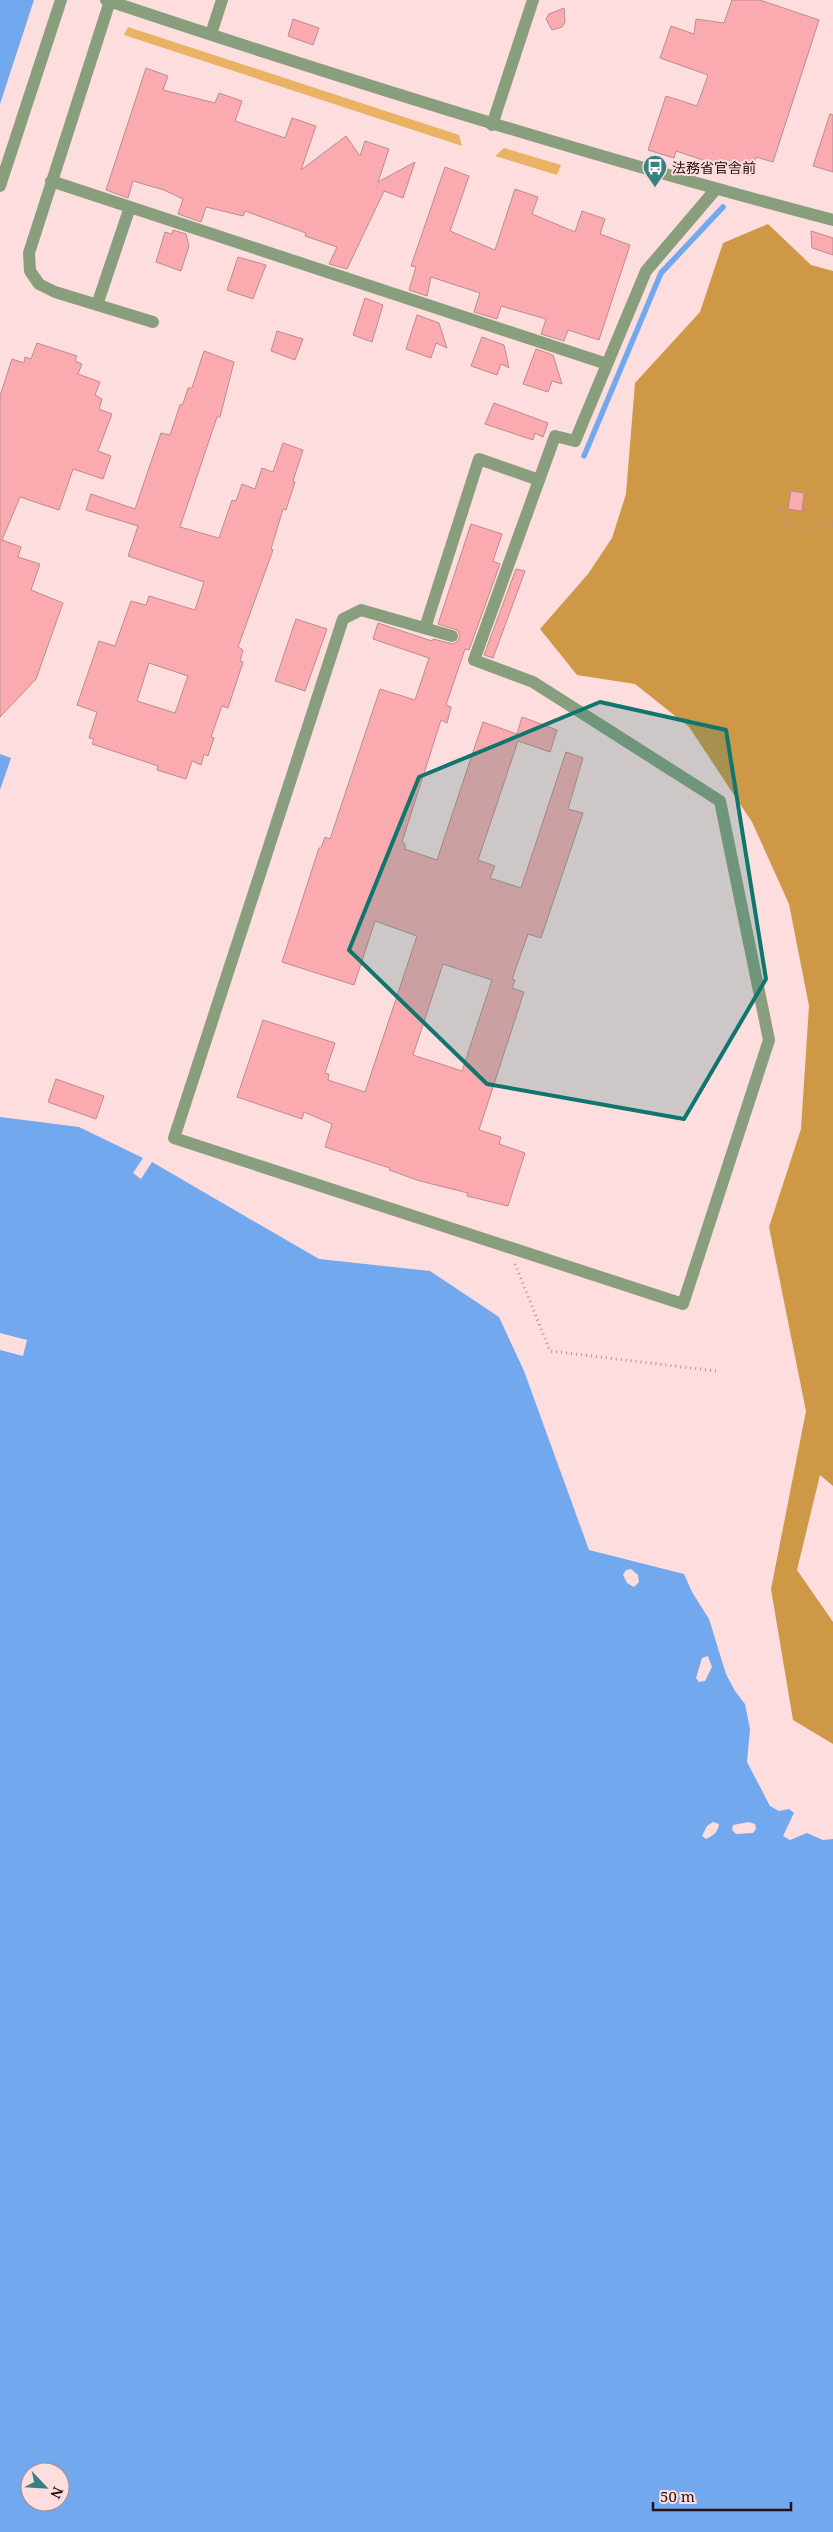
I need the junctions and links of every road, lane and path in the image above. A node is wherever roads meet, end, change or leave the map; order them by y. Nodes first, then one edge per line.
1 (60, 0) edge
2 (222, 0) edge
3 (533, 0) edge
4 (108, 1) edge
5 (212, 34) junction
6 (492, 125) junction
7 (52, 181) junction
8 (0, 186) edge
9 (716, 189) junction
10 (130, 207) junction
11 (833, 220) edge
12 (97, 305) junction
13 (154, 322) dead end
14 (607, 364) junction
15 (539, 480) junction
16 (781, 505) dead end
17 (833, 524) edge
18 (424, 628) junction
19 (452, 636) dead end
20 (508, 1247) junction
21 (716, 1371) dead end

1 - 8 street
2 - 5 street
3 - 6 street
4 - 5 street
4 - 7 street
5 - 6 street
6 - 9 street
7 - 10 street
7 - 12 street
9 - 11 street
9 - 14 street
10 - 12 street
10 - 14 street
12 - 13 street
14 - 15 street
15 - 18 street
15 - 20 street
16 - 17 path
18 - 19 street
18 - 20 street
20 - 21 path

